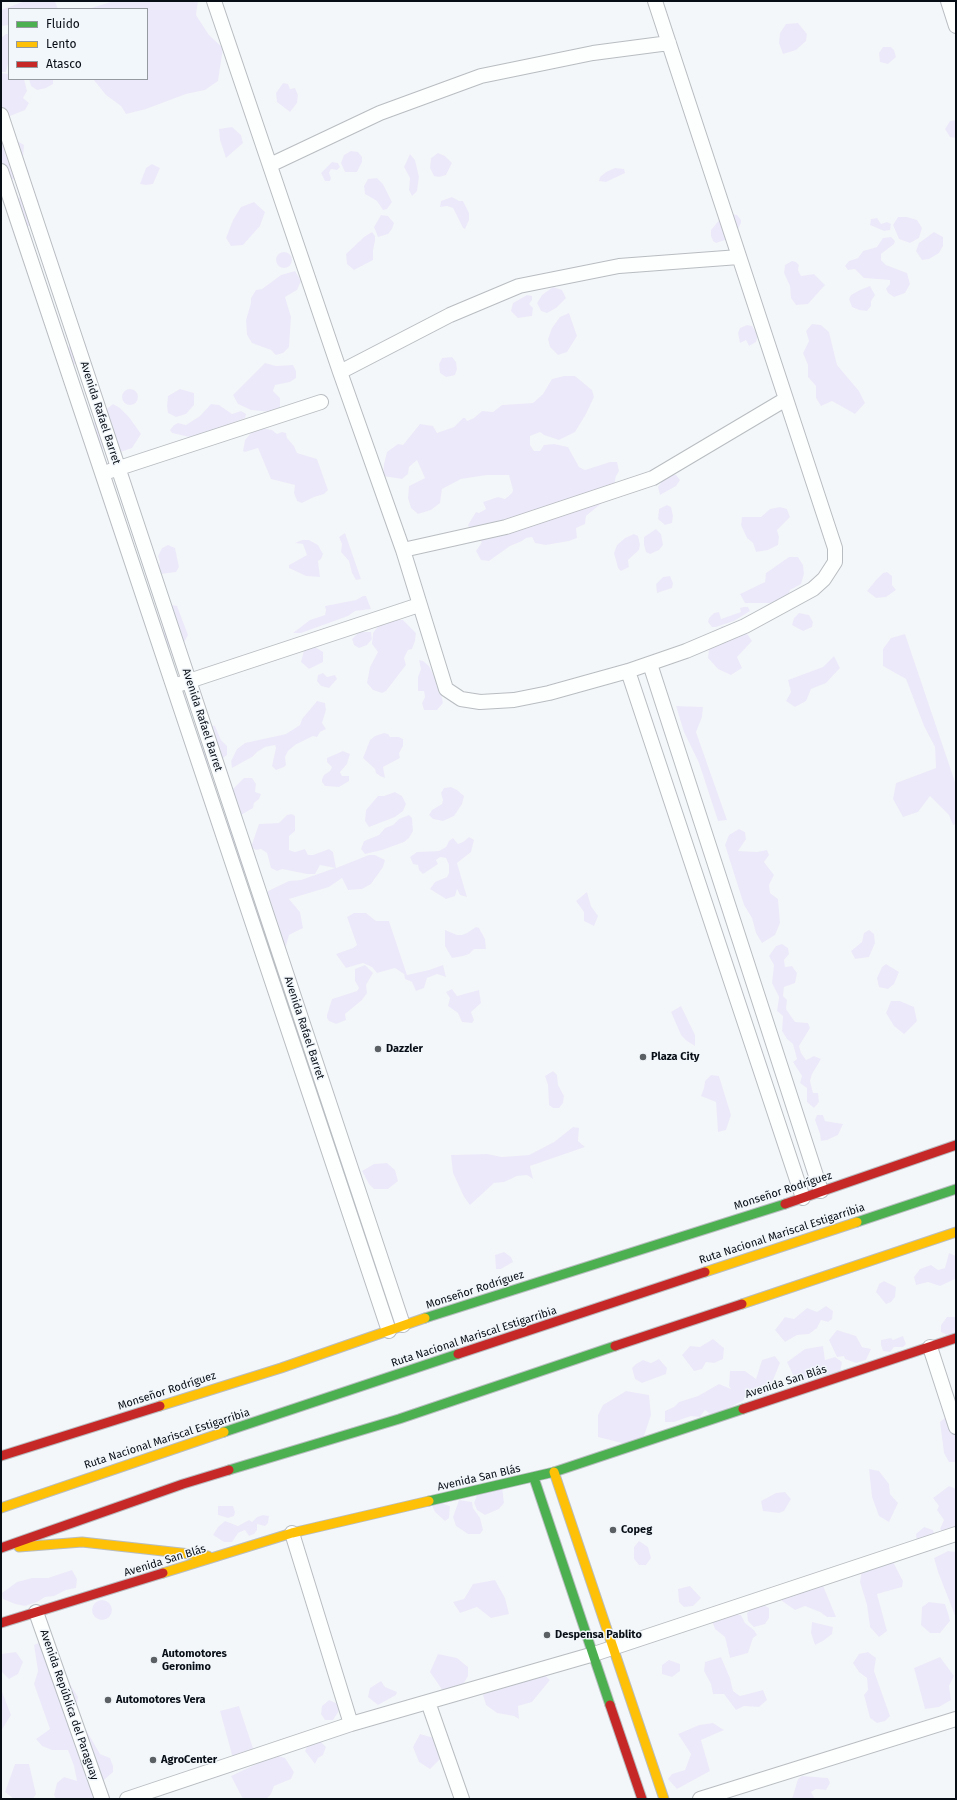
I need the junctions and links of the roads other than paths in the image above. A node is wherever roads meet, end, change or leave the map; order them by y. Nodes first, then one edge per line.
1 (214, 1) edge
2 (655, 1) edge
3 (948, 1) edge
4 (956, 26) edge
5 (669, 44) junction
6 (1, 115) edge
7 (270, 165) junction
8 (1, 171) edge
9 (739, 256) junction
10 (340, 372) junction
11 (786, 399) junction
12 (321, 402) dead end
13 (118, 468) junction
14 (102, 474) junction
15 (403, 550) junction
16 (419, 605) junction
17 (650, 664) junction
18 (628, 671) junction
19 (189, 680) junction
20 (173, 686) junction
21 (668, 717) junction
22 (646, 725) junction
23 (750, 970) junction
24 (729, 976) junction
25 (956, 1145) edge
26 (956, 1189) edge
27 (822, 1191) junction
28 (803, 1198) junction
29 (956, 1232) edge
30 (403, 1325) junction
31 (389, 1331) junction
32 (956, 1338) edge
33 (930, 1347) junction
34 (956, 1426) edge
35 (1, 1456) edge
36 (554, 1472) junction
37 (534, 1478) junction
38 (1, 1508) edge
39 (292, 1533) junction
40 (956, 1534) edge
41 (1, 1549) edge
42 (219, 1557) junction
43 (36, 1612) junction
44 (1, 1622) edge
45 (614, 1648) junction
46 (594, 1654) junction
47 (428, 1702) junction
48 (956, 1719) edge
49 (351, 1724) junction
50 (102, 1799) edge
51 (127, 1799) edge
52 (462, 1799) edge
53 (642, 1799) edge
54 (664, 1799) edge
55 (700, 1799) edge

1 - 7 street
2 - 5 street
3 - 4 street
5 - 7 street
5 - 9 street
6 - 13 street, Avenida Rafael Barret
7 - 10 street
8 - 14 street, Avenida Rafael Barret
9 - 10 street
9 - 11 street
10 - 15 street
11 - 15 street
11 - 17 street
12 - 13 street
13 - 14 street
13 - 19 street, Avenida Rafael Barret
14 - 20 street, Avenida Rafael Barret
15 - 16 street
16 - 18 street
16 - 19 street
17 - 18 street
17 - 21 street
18 - 22 street
19 - 20 street
19 - 30 street, Avenida Rafael Barret
20 - 31 street, Avenida Rafael Barret
21 - 22 street
21 - 23 street
22 - 24 street
23 - 24 street
23 - 27 street
24 - 28 street
25 - 27 main road, Monseñor Rodríguez
26 - 38 main road, Ruta Nacional Mariscal Estigarribia
27 - 28 main road, Monseñor Rodríguez
28 - 30 main road, Monseñor Rodríguez
29 - 41 main road
30 - 31 main road, Monseñor Rodríguez
31 - 35 main road, Monseñor Rodríguez
32 - 33 main road, Avenida San Blás
33 - 34 street
33 - 36 main road, Avenida San Blás
36 - 37 main road, Avenida San Blás
36 - 45 main road
37 - 39 main road, Avenida San Blás
37 - 46 main road
39 - 42 main road, Avenida San Blás
39 - 49 street
40 - 45 street
41 - 42 main road
42 - 43 main road, Avenida San Blás
43 - 44 main road, Avenida San Blás
43 - 50 street, Avenida República del Paraguay
45 - 46 street
45 - 54 main road
46 - 47 street
46 - 53 main road
47 - 49 street
47 - 52 street
48 - 55 street
49 - 51 street

